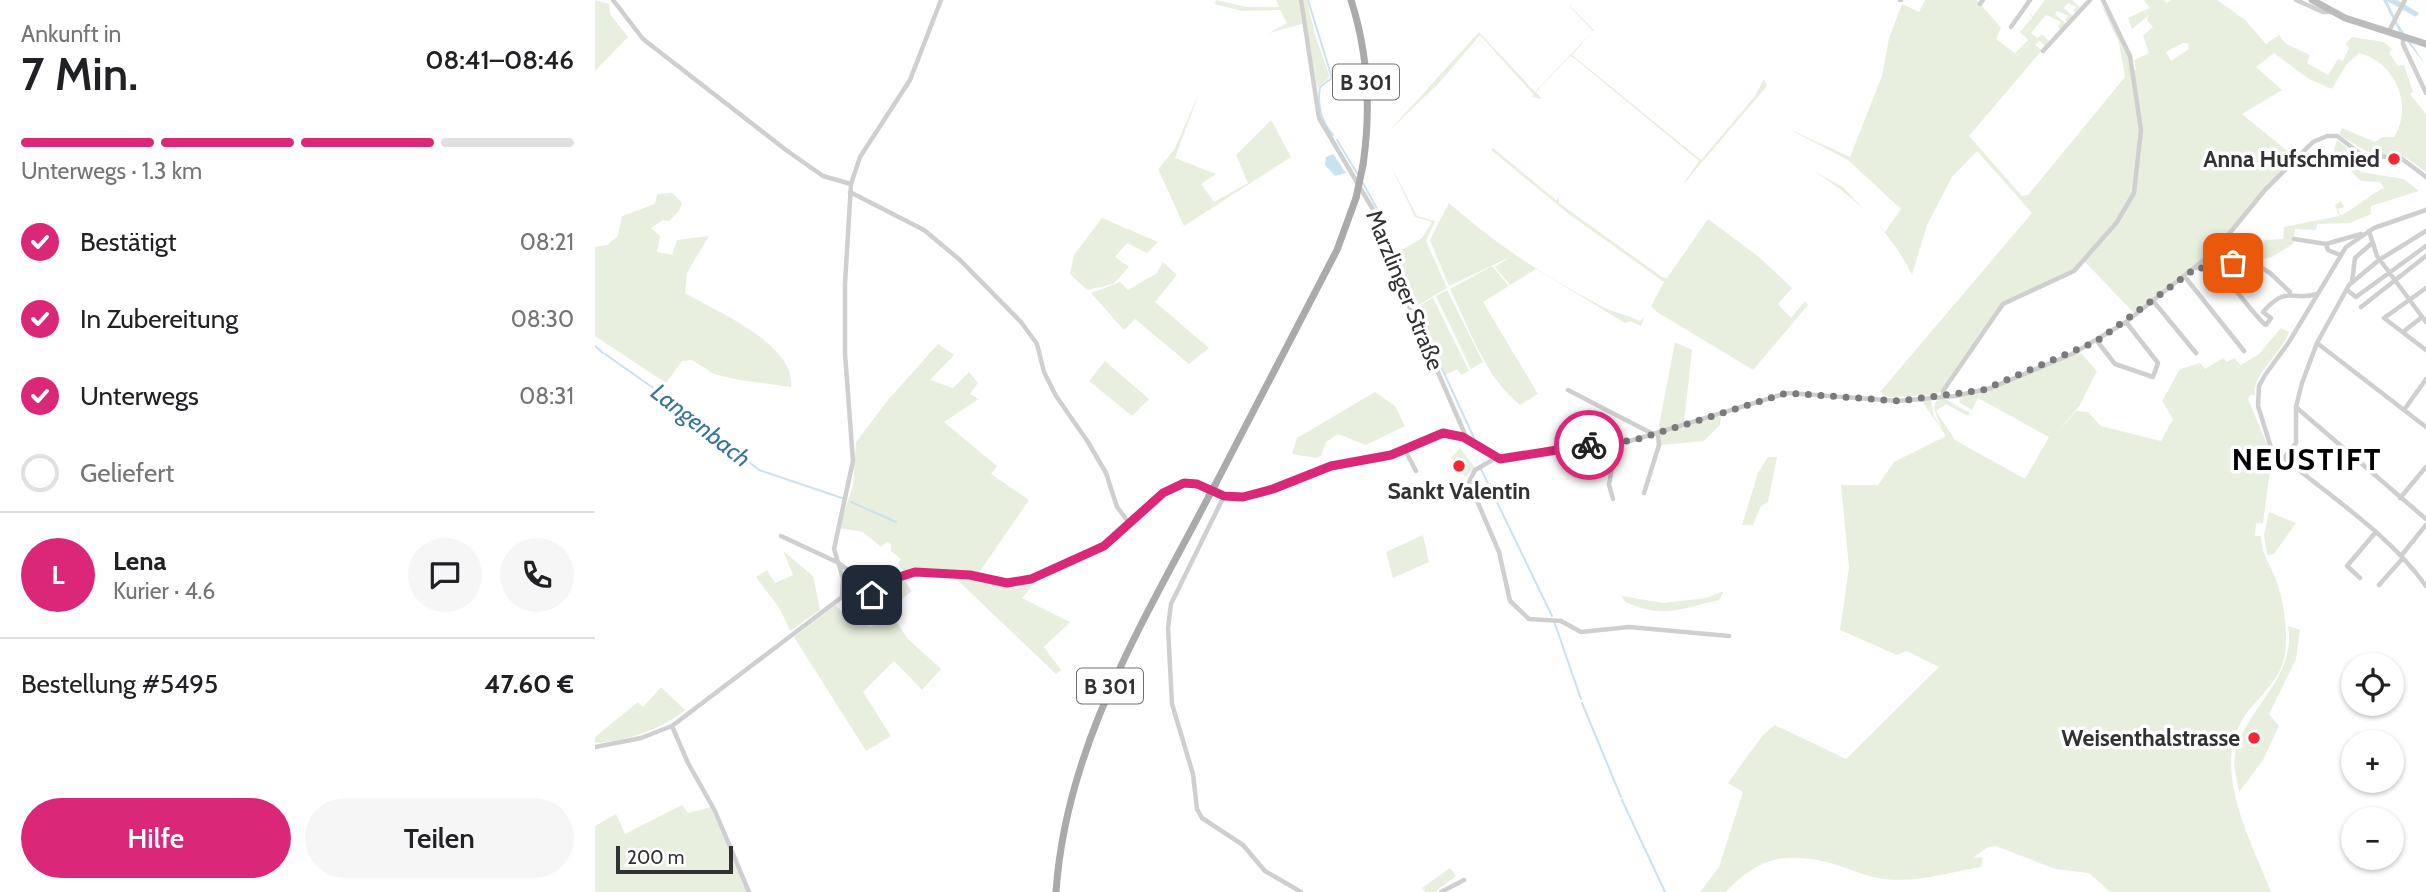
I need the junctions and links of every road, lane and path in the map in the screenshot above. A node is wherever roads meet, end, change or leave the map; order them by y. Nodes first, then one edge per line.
1 (613, 0) edge
2 (941, 0) edge
3 (1301, 0) edge
4 (1351, 0) edge
5 (2030, 0) edge
6 (2090, 0) edge
7 (2103, 0) edge
8 (2296, 0) edge
9 (2312, 0) edge
10 (2403, 4) edge
11 (2334, 12) junction
12 (2011, 27) dead end
13 (2400, 36) junction
14 (2426, 44) edge
15 (2043, 51) dead end
16 (2426, 93) edge
17 (2426, 177) edge
18 (851, 184) junction
19 (850, 192) junction
20 (2426, 211) edge
21 (2426, 230) edge
22 (2369, 231) junction
23 (2362, 235) junction
24 (2294, 239) dead end
25 (2372, 243) junction
26 (2326, 244) junction
27 (2426, 246) edge
28 (2340, 255) junction
29 (2426, 256) edge
30 (2379, 260) junction
31 (2196, 268) junction
32 (2219, 268) junction
33 (2389, 273) junction
34 (2185, 277) junction
35 (2394, 281) junction
36 (2352, 282) junction
37 (2426, 288) edge
38 (2347, 290) junction
39 (2290, 292) junction
40 (2317, 294) junction
41 (2409, 300) junction
42 (2154, 302) junction
43 (2361, 307) dead end
44 (2424, 319) edge
45 (2126, 322) junction
46 (2403, 332) junction
47 (2097, 341) junction
48 (2317, 343) junction
49 (2244, 351) dead end
50 (2426, 351) edge
51 (2196, 353) dead end
52 (2426, 379) edge
53 (1568, 390) dead end
54 (1943, 397) junction
55 (2296, 407) junction
56 (2404, 410) junction
57 (2426, 427) edge
58 (1655, 433) junction
59 (1467, 439) junction
60 (1616, 443) junction
61 (1405, 450) junction
62 (1496, 458) junction
63 (2284, 458) junction
64 (2426, 467) edge
65 (1416, 471) dead end
66 (1644, 492) dead end
67 (1224, 496) junction
68 (2400, 498) junction
69 (1613, 499) dead end
70 (2426, 519) edge
71 (1130, 524) junction
72 (2426, 525) edge
73 (2375, 533) junction
74 (782, 536) dead end
75 (835, 551) junction
76 (826, 556) junction
77 (2402, 557) junction
78 (839, 563) junction
79 (2360, 578) dead end
80 (2379, 585) dead end
81 (2426, 586) edge
82 (876, 592) junction
83 (842, 597) junction
84 (1728, 636) dead end
85 (672, 726) junction
86 (595, 747) edge
87 (1464, 880) dead end
88 (749, 892) edge
89 (1056, 892) edge
90 (1301, 892) edge
91 (1441, 892) edge

1 - 18 street
2 - 18 street
3 - 59 street, Marzlinger Straße
4 - 89 main road, B 301, bridge
5 - 12 street
6 - 15 street
7 - 54 street
8 - 11 street
9 - 11 main road
10 - 13 street
11 - 13 main road
13 - 14 main road
13 - 16 street
17 - 31 street
18 - 19 street
19 - 71 street
19 - 75 street
20 - 22 street
21 - 30 street
22 - 23 street
22 - 25 street
23 - 26 street
23 - 28 street
24 - 26 street
25 - 30 street
25 - 36 street
26 - 28 street
27 - 33 street
28 - 40 street
29 - 35 street
30 - 33 street
30 - 36 street
31 - 32 street
31 - 34 street
32 - 39 street
32 - 39 street
33 - 35 street
33 - 38 street
34 - 42 street
34 - 49 street
35 - 41 street
35 - 43 street
36 - 38 street
37 - 41 street
38 - 48 street
39 - 40 street
40 - 63 street
41 - 44 street
41 - 46 street
42 - 45 street
42 - 51 street
44 - 46 street
45 - 47 street
45 - 47 street
46 - 50 street
47 - 54 street
48 - 55 street
48 - 56 street
52 - 56 street
53 - 58 street
54 - 58 street
55 - 63 street
55 - 68 street
56 - 57 street
58 - 60 street
58 - 66 street
59 - 61 street
59 - 62 street
60 - 62 street
60 - 69 street
61 - 65 street
61 - 67 street
62 - 84 street
63 - 73 street
64 - 68 street
67 - 71 street
67 - 90 street
68 - 70 street
71 - 82 street
72 - 77 street
73 - 77 street
73 - 79 street
74 - 76 street
75 - 76 street
75 - 78 street
76 - 78 street
77 - 80 street
77 - 81 street
78 - 82 street
78 - 83 street
82 - 83 street
83 - 85 street
85 - 86 street
85 - 88 street
87 - 91 street

